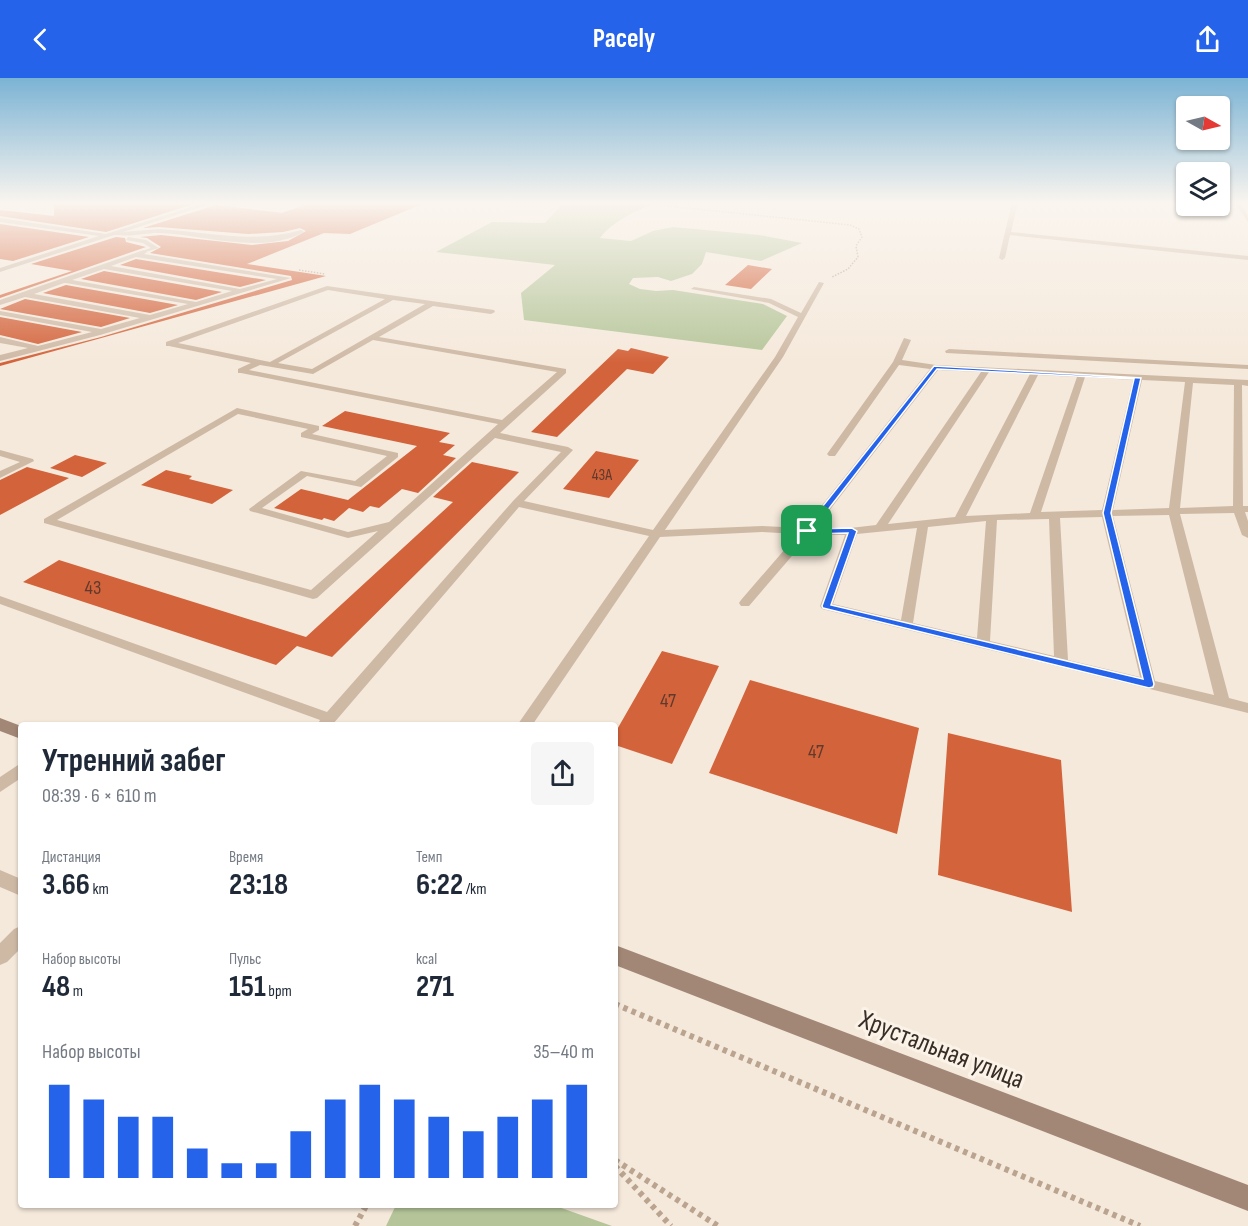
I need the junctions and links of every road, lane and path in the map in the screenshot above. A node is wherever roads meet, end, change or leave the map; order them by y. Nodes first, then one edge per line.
1 (44, 256) edge
2 (134, 256) edge
3 (140, 256) edge
4 (858, 256) edge
5 (1225, 256) edge
6 (1248, 258) edge
7 (101, 267) junction
8 (0, 270) edge
9 (63, 280) junction
10 (821, 283) joint
11 (694, 289) dead end
12 (243, 291) junction
13 (24, 294) junction
14 (393, 297) junction
15 (0, 303) edge
16 (432, 303) junction
17 (199, 304) junction
18 (491, 312) dead end
19 (0, 313) edge
20 (802, 316) junction
21 (151, 318) junction
22 (104, 331) junction
23 (372, 338) junction
24 (0, 340) edge
25 (908, 340) dead end
26 (40, 348) junction
27 (949, 351) dead end
28 (0, 358) edge
29 (259, 362) junction
30 (897, 362) junction
31 (271, 364) junction
32 (936, 367) junction
33 (1248, 367) edge
34 (988, 368) junction
35 (1035, 373) junction
36 (1082, 375) junction
37 (1138, 378) junction
38 (1189, 380) junction
39 (1243, 383) edge
40 (504, 423) junction
41 (493, 435) junction
42 (0, 453) edge
43 (832, 454) dead end
44 (0, 475) edge
45 (517, 503) junction
46 (1243, 509) edge
47 (1174, 511) junction
48 (1107, 513) junction
49 (1054, 515) junction
50 (1034, 516) junction
51 (992, 517) junction
52 (959, 520) junction
53 (393, 524) junction
54 (923, 524) junction
55 (880, 528) junction
56 (807, 531) junction
57 (852, 531) junction
58 (656, 534) junction
59 (1248, 535) edge
60 (0, 600) edge
61 (746, 603) dead end
62 (906, 626) junction
63 (983, 644) junction
64 (1061, 663) junction
65 (1149, 684) junction
66 (1223, 702) junction
67 (1248, 708) edge
68 (324, 720) edge
69 (526, 722) edge
70 (0, 724) edge
71 (18, 732) edge
72 (18, 771) edge
73 (0, 786) edge
74 (0, 878) edge
75 (18, 887) edge
76 (18, 938) edge
77 (0, 956) edge
78 (618, 956) edge
79 (618, 1005) edge
80 (618, 1162) edge
81 (618, 1169) edge
82 (1248, 1198) edge
83 (365, 1208) edge
84 (355, 1226) edge
85 (671, 1226) edge
86 (718, 1226) edge
87 (1140, 1226) edge

1 - 8 street
2 - 7 street
3 - 12 street
4 - 10 path
5 - 6 lane
7 - 9 street
7 - 12 street
9 - 13 street
9 - 17 street
10 - 20 lane
11 - 20 lane
12 - 17 street
13 - 15 street
13 - 21 street
14 - 16 lane
14 - 29 lane
14 - 31 lane
16 - 18 lane
16 - 23 lane
17 - 21 street
19 - 22 street
20 - 58 lane
21 - 22 street
22 - 26 street
23 - 31 lane
23 - 40 lane
24 - 26 street
25 - 30 lane
26 - 28 street
27 - 33 lane
29 - 31 lane
29 - 40 lane
30 - 32 lane
30 - 43 lane
32 - 34 lane
32 - 56 lane
34 - 35 lane
34 - 55 lane
35 - 36 lane
35 - 52 lane
36 - 37 lane
36 - 50 lane
37 - 38 lane
37 - 48 lane
38 - 39 lane
38 - 47 lane
39 - 46 lane
40 - 41 lane
41 - 45 lane
41 - 53 lane
42 - 44 lane
45 - 58 lane
45 - 68 lane
46 - 47 lane
46 - 59 lane
47 - 48 lane
47 - 66 lane
48 - 49 lane
48 - 65 lane
49 - 50 lane
49 - 64 lane
50 - 51 lane
51 - 52 lane
51 - 63 lane
52 - 54 lane
53 - 53 lane
54 - 55 lane
54 - 62 lane
55 - 57 lane
56 - 57 lane
56 - 58 lane
56 - 61 lane
57 - 62 lane
58 - 69 lane
60 - 68 lane
62 - 63 lane
63 - 64 lane
64 - 65 lane
65 - 66 lane
66 - 67 lane
70 - 71 street
72 - 73 lane
74 - 75 lane
76 - 77 lane
78 - 82 street, Хрустальная улица
79 - 87 path
80 - 86 path
81 - 85 path
83 - 84 path

